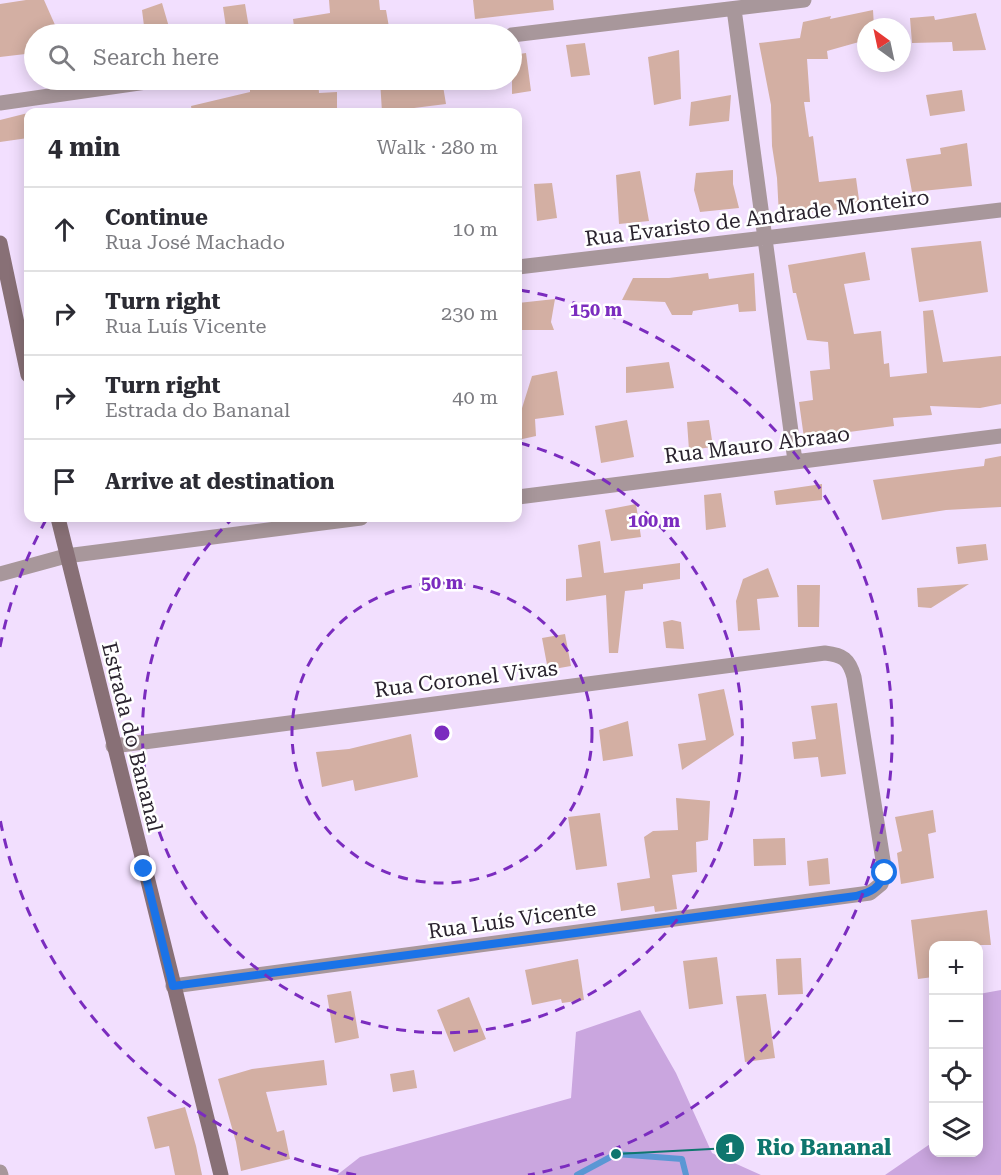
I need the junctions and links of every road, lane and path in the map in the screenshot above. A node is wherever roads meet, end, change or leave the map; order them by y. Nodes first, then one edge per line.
1 (804, 0) edge
2 (734, 9) junction
3 (522, 33) edge
4 (93, 90) edge
5 (0, 104) edge
6 (1001, 210) edge
7 (764, 237) junction
8 (0, 243) edge
9 (522, 267) edge
10 (24, 328) edge
11 (1001, 436) edge
12 (795, 461) junction
13 (522, 496) edge
14 (59, 522) edge
15 (330, 522) edge
16 (66, 556) junction
17 (0, 574) edge
18 (112, 746) junction
19 (856, 896) joint
20 (173, 986) junction
21 (221, 1175) edge

1 - 2 street
2 - 3 street
2 - 7 street
4 - 5 street
6 - 7 street, Rua Evaristo de Andrade Monteiro
7 - 9 street, Rua Evaristo de Andrade Monteiro
7 - 12 street
8 - 10 main road
11 - 12 street, Rua Mauro Abraao
12 - 13 street, Rua Mauro Abraao
14 - 16 main road, Estrada do Bananal
15 - 16 street
16 - 17 street
16 - 18 main road, Estrada do Bananal
18 - 19 street, Rua Coronel Vivas
18 - 20 main road, Estrada do Bananal
19 - 20 street, Rua Luís Vicente
20 - 21 main road, Estrada do Bananal

